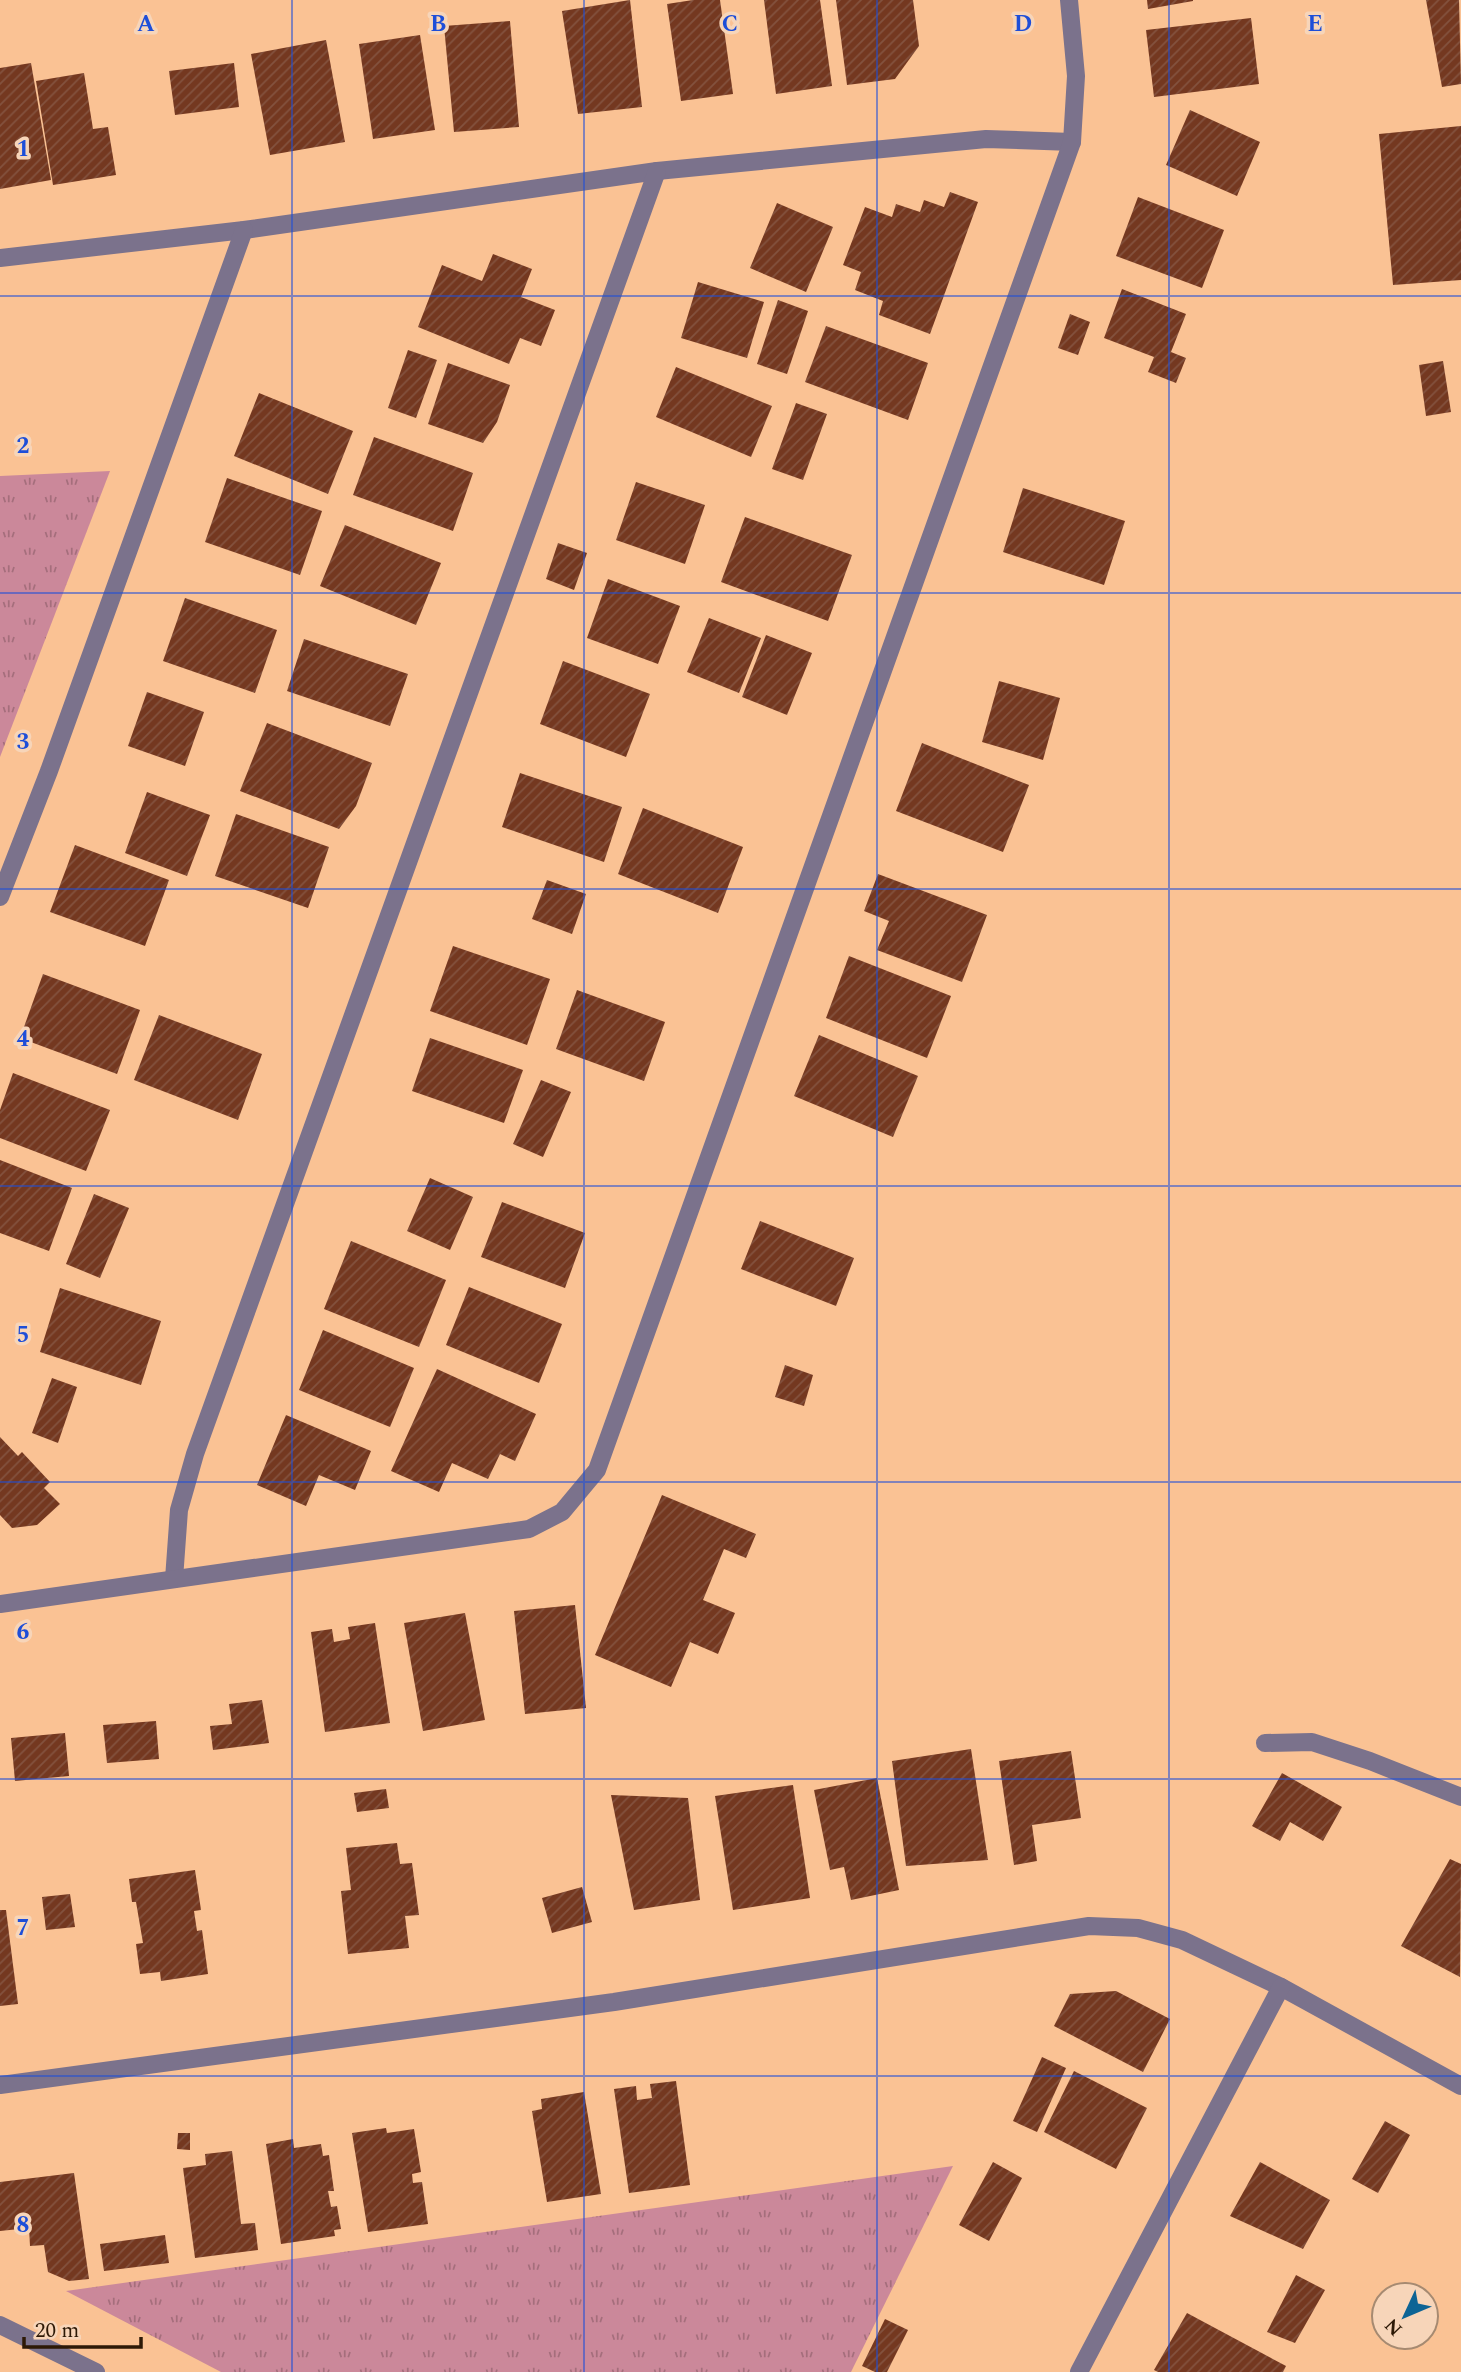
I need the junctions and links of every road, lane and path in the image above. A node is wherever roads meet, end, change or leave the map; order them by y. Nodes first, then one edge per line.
1 (1069, 0) edge
2 (1072, 142) junction
3 (657, 171) junction
4 (244, 230) junction
5 (0, 258) edge
6 (0, 897) edge
7 (174, 1579) junction
8 (0, 1604) edge
9 (1265, 1743) dead end
10 (1461, 1797) edge
11 (1282, 1987) junction
12 (0, 2085) edge
13 (1461, 2086) edge
14 (0, 2325) edge
15 (96, 2372) edge
16 (1079, 2372) edge

1 - 2 street
2 - 3 street
2 - 7 street
3 - 4 street
3 - 7 street
4 - 5 street
4 - 6 street
7 - 8 street
9 - 10 street
11 - 12 street
11 - 13 street
11 - 16 street
14 - 15 street

